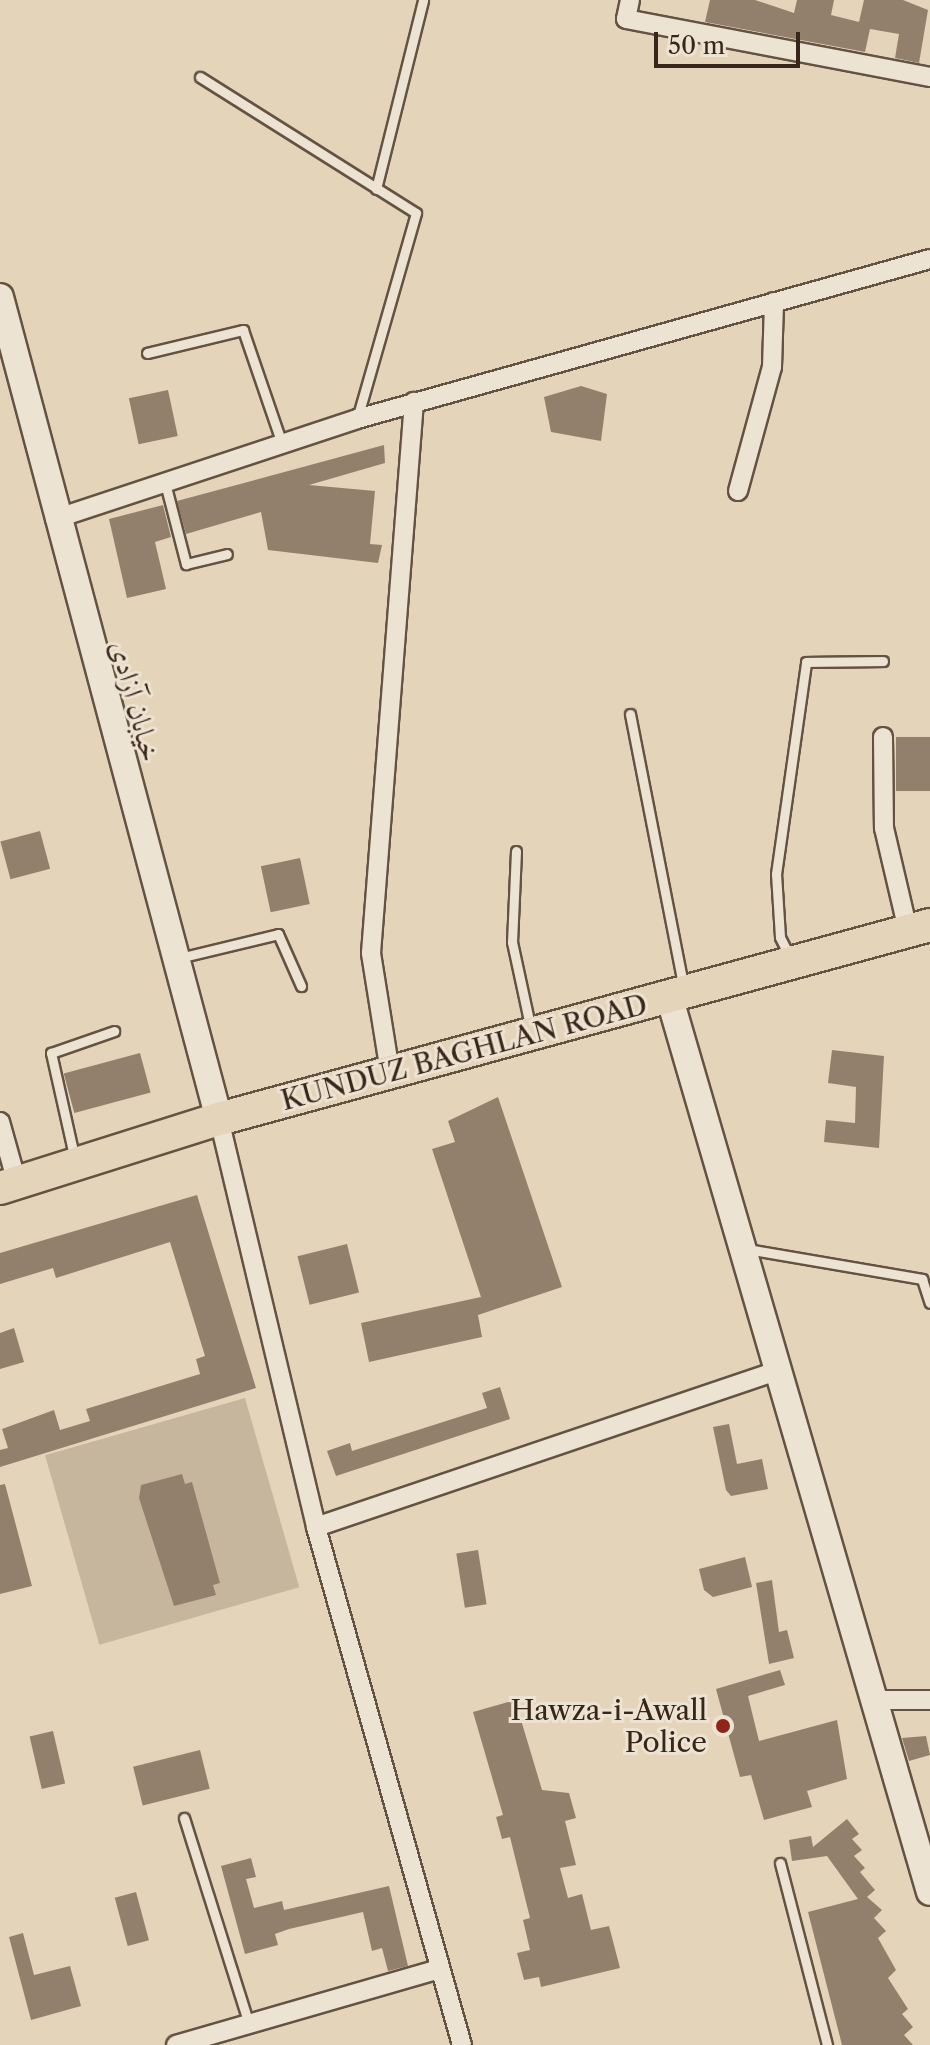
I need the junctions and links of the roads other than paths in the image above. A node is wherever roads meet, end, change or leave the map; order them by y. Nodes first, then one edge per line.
1 (423, 0) edge
2 (630, 0) edge
3 (200, 77) dead end
4 (930, 77) edge
5 (376, 189) junction
6 (930, 259) edge
7 (0, 300) edge
8 (774, 302) junction
9 (147, 353) dead end
10 (414, 402) junction
11 (357, 419) junction
12 (282, 444) junction
13 (165, 483) junction
14 (738, 491) dead end
15 (55, 519) junction
16 (227, 554) dead end
17 (883, 661) dead end
18 (630, 714) dead end
19 (883, 737) dead end
20 (516, 851) dead end
21 (919, 927) edge
22 (172, 960) junction
23 (791, 960) junction
24 (301, 986) dead end
25 (677, 993) junction
26 (114, 1031) dead end
27 (532, 1033) junction
28 (390, 1072) junction
29 (219, 1119) junction
30 (0, 1122) edge
31 (76, 1167) junction
32 (9, 1185) edge
33 (747, 1249) junction
34 (930, 1303) edge
35 (779, 1370) junction
36 (316, 1527) junction
37 (875, 1700) junction
38 (930, 1700) edge
39 (184, 1818) dead end
40 (780, 1863) dead end
41 (930, 1892) edge
42 (440, 1969) junction
43 (249, 2024) junction
44 (176, 2045) edge
45 (462, 2045) edge
46 (827, 2045) edge

1 - 5 lane
2 - 4 street
3 - 5 lane
5 - 11 lane
6 - 8 street
7 - 15 street, خیابان آزادی
8 - 10 street
8 - 14 street
9 - 12 lane
10 - 11 street
10 - 28 street
11 - 12 street
12 - 13 street
13 - 15 street
13 - 16 lane
15 - 22 street, خیابان آزادی
17 - 23 lane
18 - 25 lane
19 - 21 street
20 - 27 lane
21 - 23 highway, KUNDUZ BAGHLAN ROAD
22 - 24 lane
22 - 29 street, خیابان آزادی
23 - 25 highway, KUNDUZ BAGHLAN ROAD
25 - 27 highway, KUNDUZ BAGHLAN ROAD
25 - 33 street
26 - 31 lane
27 - 28 highway, KUNDUZ BAGHLAN ROAD
28 - 29 highway, KUNDUZ BAGHLAN ROAD
29 - 31 highway, KUNDUZ BAGHLAN ROAD
29 - 36 street
30 - 32 street
31 - 32 highway, KUNDUZ BAGHLAN ROAD
33 - 34 lane
33 - 35 street
35 - 36 street
35 - 37 street
36 - 42 street
37 - 38 street
37 - 41 street
39 - 43 lane
40 - 46 lane
42 - 43 street
42 - 45 street
43 - 44 street

